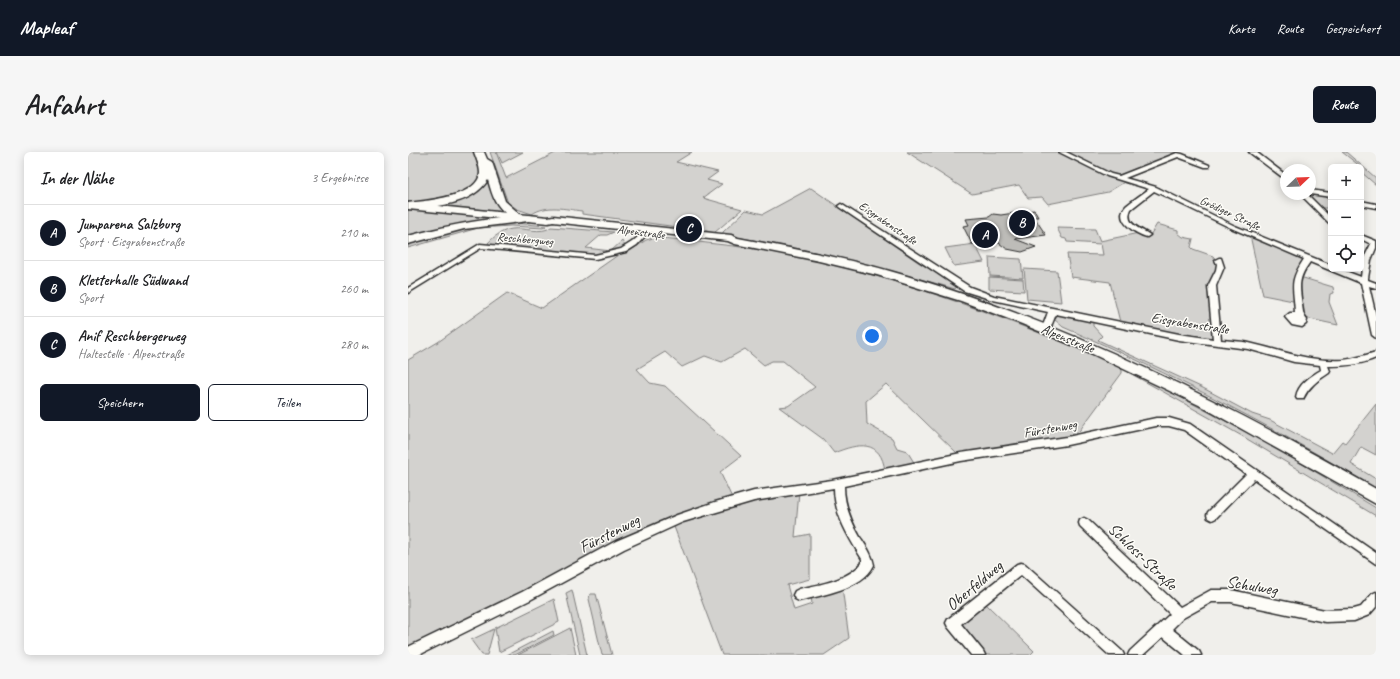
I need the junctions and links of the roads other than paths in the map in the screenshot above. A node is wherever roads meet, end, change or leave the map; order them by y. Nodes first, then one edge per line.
1 (479, 152) edge
2 (484, 152) edge
3 (1062, 152) edge
4 (1252, 152) edge
5 (1207, 166) dead end
6 (1280, 173) edge
7 (1120, 178) junction
8 (1154, 188) junction
9 (1316, 193) edge
10 (1328, 194) edge
11 (1309, 200) edge
12 (1364, 204) edge
13 (408, 206) edge
14 (841, 206) dead end
15 (1376, 206) edge
16 (516, 217) junction
17 (532, 218) junction
18 (1328, 219) edge
19 (548, 220) junction
20 (646, 232) junction
21 (1147, 235) dead end
22 (1364, 238) edge
23 (408, 240) edge
24 (735, 241) junction
25 (1376, 243) edge
26 (1309, 258) junction
27 (1219, 260) dead end
28 (1328, 267) edge
29 (1341, 272) edge
30 (1364, 282) junction
31 (1376, 286) edge
32 (408, 291) edge
33 (1053, 310) junction
34 (1299, 317) dead end
35 (1044, 328) junction
36 (1376, 335) edge
37 (1217, 341) junction
38 (1374, 358) edge
39 (1323, 363) junction
40 (1300, 397) dead end
41 (1253, 473) junction
42 (838, 483) junction
43 (1376, 497) edge
44 (1212, 515) dead end
45 (1084, 523) dead end
46 (1376, 559) edge
47 (799, 595) dead end
48 (1376, 598) edge
49 (1179, 614) junction
50 (1163, 629) junction
51 (408, 654) edge
52 (979, 655) edge
53 (1118, 655) edge
54 (1134, 655) edge
55 (1195, 655) edge

1 - 13 highway
2 - 16 highway
3 - 7 street, Grödiger Straße
4 - 6 street
5 - 7 street
7 - 8 street, Grödiger Straße
8 - 21 street
8 - 26 street, Grödiger Straße
9 - 10 street
11 - 18 street
12 - 15 street
13 - 16 main road, Alpenstraße
14 - 33 street, Eisgrabenstraße
16 - 17 main road, Alpenstraße
17 - 19 main road, Alpenstraße
17 - 23 highway
19 - 20 main road, Alpenstraße
19 - 24 main road, Alpenstraße
20 - 24 main road, Alpenstraße
20 - 32 street, Reschbergweg
22 - 25 street
24 - 35 main road, Alpenstraße
25 - 30 street
26 - 28 street, Grödiger Straße
26 - 34 street
27 - 37 street
29 - 30 street
30 - 31 street
30 - 36 street
33 - 35 street
33 - 37 street, Eisgrabenstraße
35 - 43 main road, Alpenstraße
37 - 39 street, Eisgrabenstraße
38 - 39 street, Eisgrabenstraße
39 - 40 street
41 - 42 street, Fürstenweg
41 - 44 street
41 - 46 street, Fürstenweg
42 - 47 street
42 - 51 street, Fürstenweg
45 - 49 street, Schloss-Straße
48 - 49 street, Schulweg
49 - 50 street, Schulweg
50 - 54 street, Schulweg
50 - 55 street
52 - 53 street, Oberfeldweg

